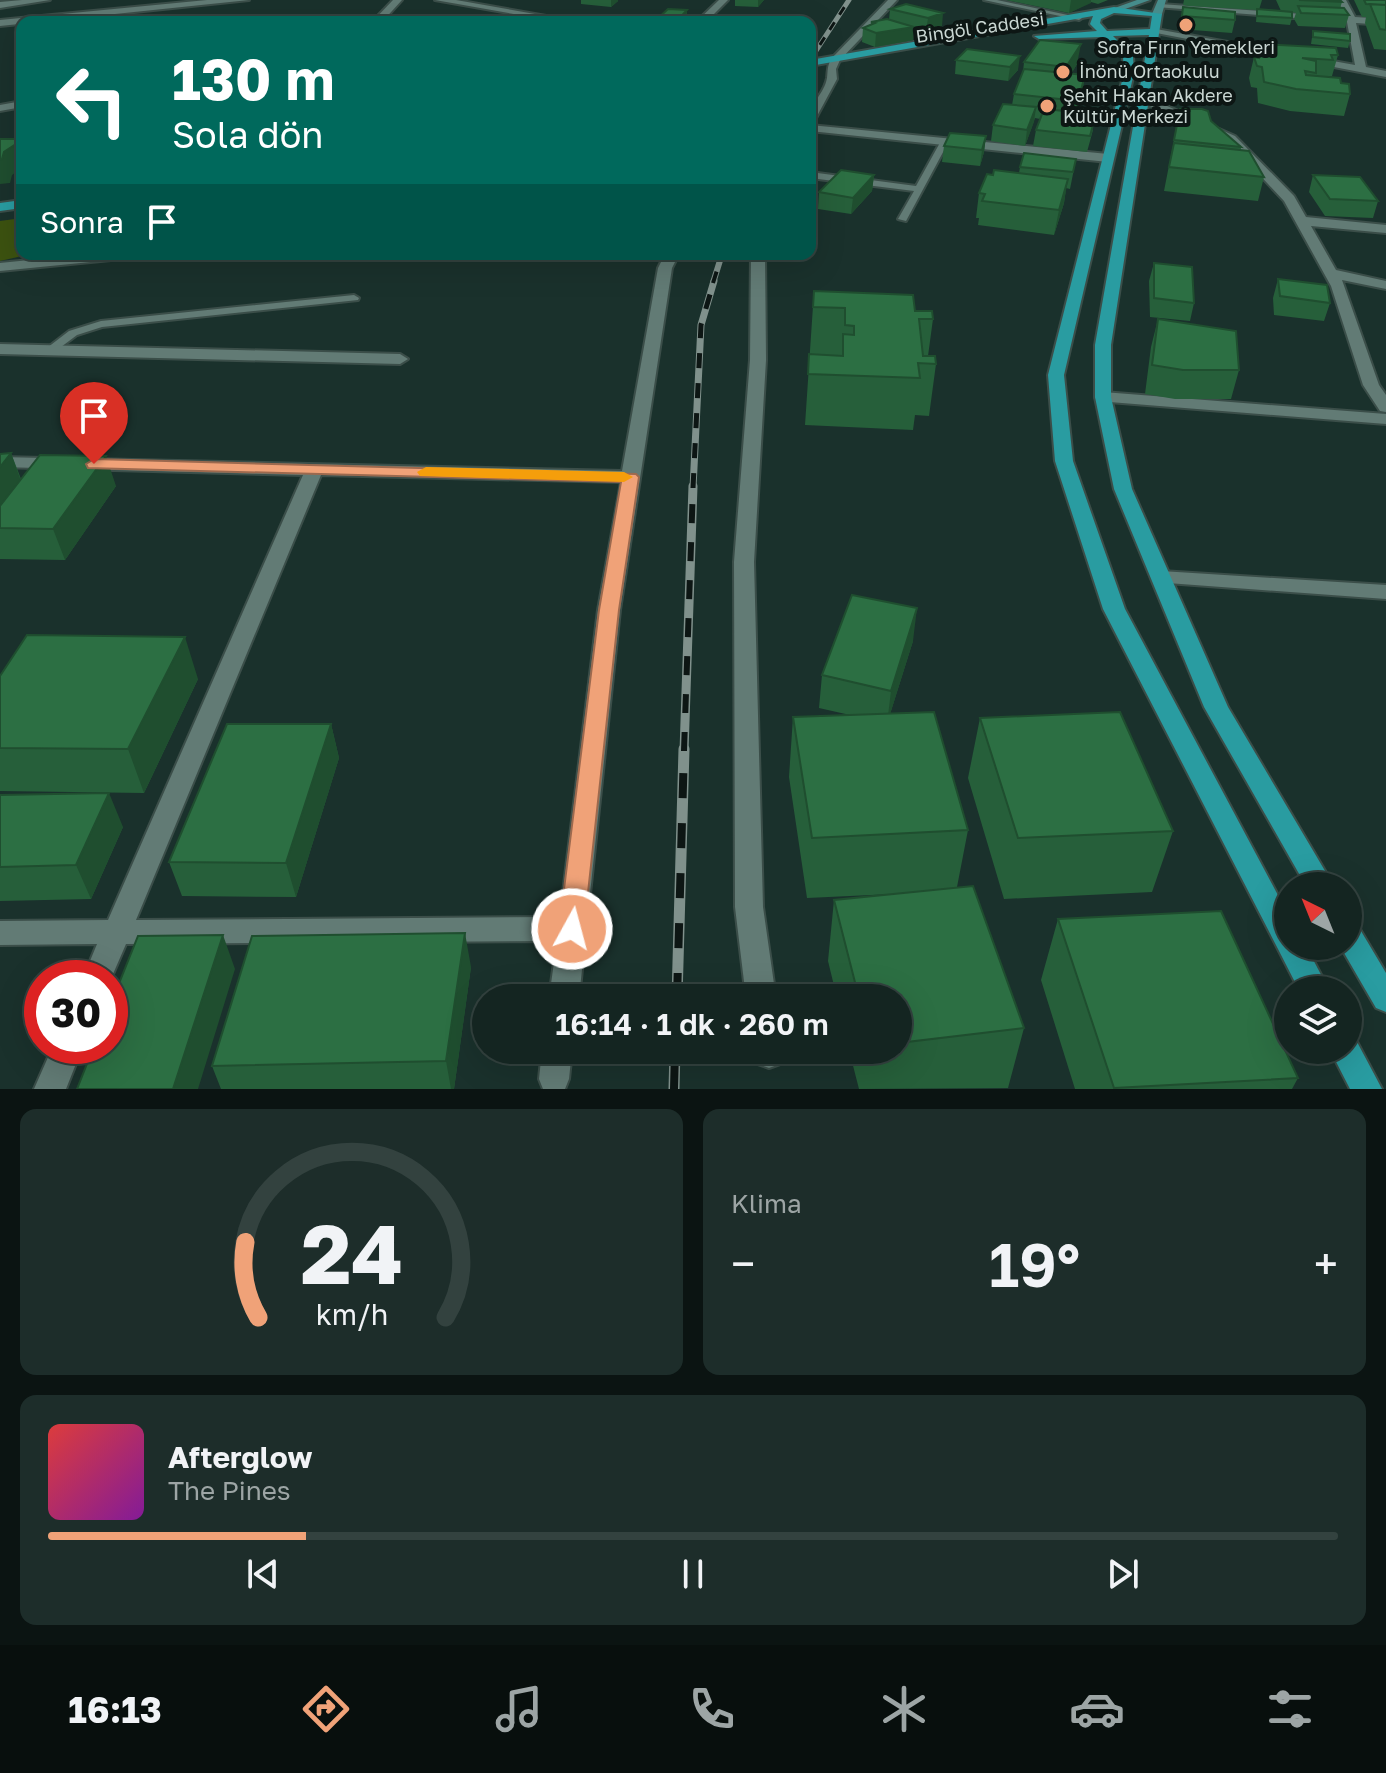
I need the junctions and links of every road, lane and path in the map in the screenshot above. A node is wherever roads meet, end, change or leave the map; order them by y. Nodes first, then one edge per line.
1 (46, 0) edge
2 (125, 0) edge
3 (245, 0) edge
4 (398, 0) edge
5 (439, 0) edge
6 (724, 0) edge
7 (893, 0) edge
8 (987, 0) edge
9 (1342, 0) edge
10 (0, 5) edge
11 (146, 8) junction
12 (1151, 8) edge
13 (1114, 10) junction
14 (68, 16) edge
15 (160, 16) edge
16 (383, 16) edge
17 (559, 16) edge
18 (707, 16) edge
19 (1079, 18) junction
20 (1351, 19) junction
21 (1386, 22) edge
22 (1103, 32) junction
23 (816, 63) edge
24 (833, 64) junction
25 (816, 69) edge
26 (1361, 69) junction
27 (1386, 74) edge
28 (1145, 100) junction
29 (816, 107) edge
30 (816, 129) edge
31 (945, 141) junction
32 (1108, 158) junction
33 (816, 176) edge
34 (920, 189) junction
35 (903, 219) dead end
36 (1304, 221) junction
37 (1386, 229) edge
38 (71, 260) edge
39 (669, 260) edge
40 (758, 260) edge
41 (0, 267) edge
42 (1330, 273) junction
43 (1386, 285) edge
44 (354, 298) dead end
45 (0, 349) edge
46 (49, 351) junction
47 (400, 359) dead end
48 (1103, 397) junction
49 (1386, 407) edge
50 (1386, 419) edge
51 (0, 462) edge
52 (314, 470) junction
53 (630, 477) junction
54 (1161, 577) junction
55 (1386, 592) edge
56 (1312, 872) edge
57 (1274, 914) edge
58 (572, 929) junction
59 (0, 933) edge
60 (116, 934) junction
61 (1362, 958) edge
62 (105, 960) edge
63 (566, 984) edge
64 (759, 984) edge
65 (1386, 999) edge
66 (60, 1064) edge
67 (1353, 1064) edge
68 (50, 1089) edge
69 (1366, 1089) edge

1 - 10 street
2 - 11 street
3 - 11 street
4 - 16 street
5 - 17 street
6 - 18 street
7 - 24 street
8 - 19 lane
9 - 20 street
11 - 14 street
11 - 15 street
12 - 13 main road, Bingöl Caddesi
12 - 13 main road
12 - 20 street
12 - 22 main road, Bingöl Caddesi
12 - 26 street
12 - 28 main road
13 - 19 main road, Bingöl Caddesi
13 - 22 main road
19 - 24 main road, Bingöl Caddesi
20 - 21 street
20 - 26 street
22 - 24 main road, Bingöl Caddesi
22 - 32 main road
23 - 24 main road, Bingöl Caddesi
24 - 25 main road, Bingöl Caddesi
24 - 29 street
26 - 27 street
28 - 36 street
28 - 48 main road
30 - 31 street
31 - 32 street
31 - 34 lane
32 - 57 main road
33 - 34 lane
34 - 35 lane
36 - 37 street
36 - 42 street
38 - 41 street
39 - 53 street
40 - 64 street
42 - 43 street
42 - 49 street
44 - 46 lane
45 - 46 street
46 - 47 street
48 - 50 street
48 - 54 main road
51 - 52 street
52 - 53 street
52 - 60 street
53 - 58 street
54 - 55 street
54 - 56 main road
58 - 60 street
58 - 63 street
59 - 60 street
60 - 62 street
61 - 65 main road
66 - 68 street
67 - 69 main road

